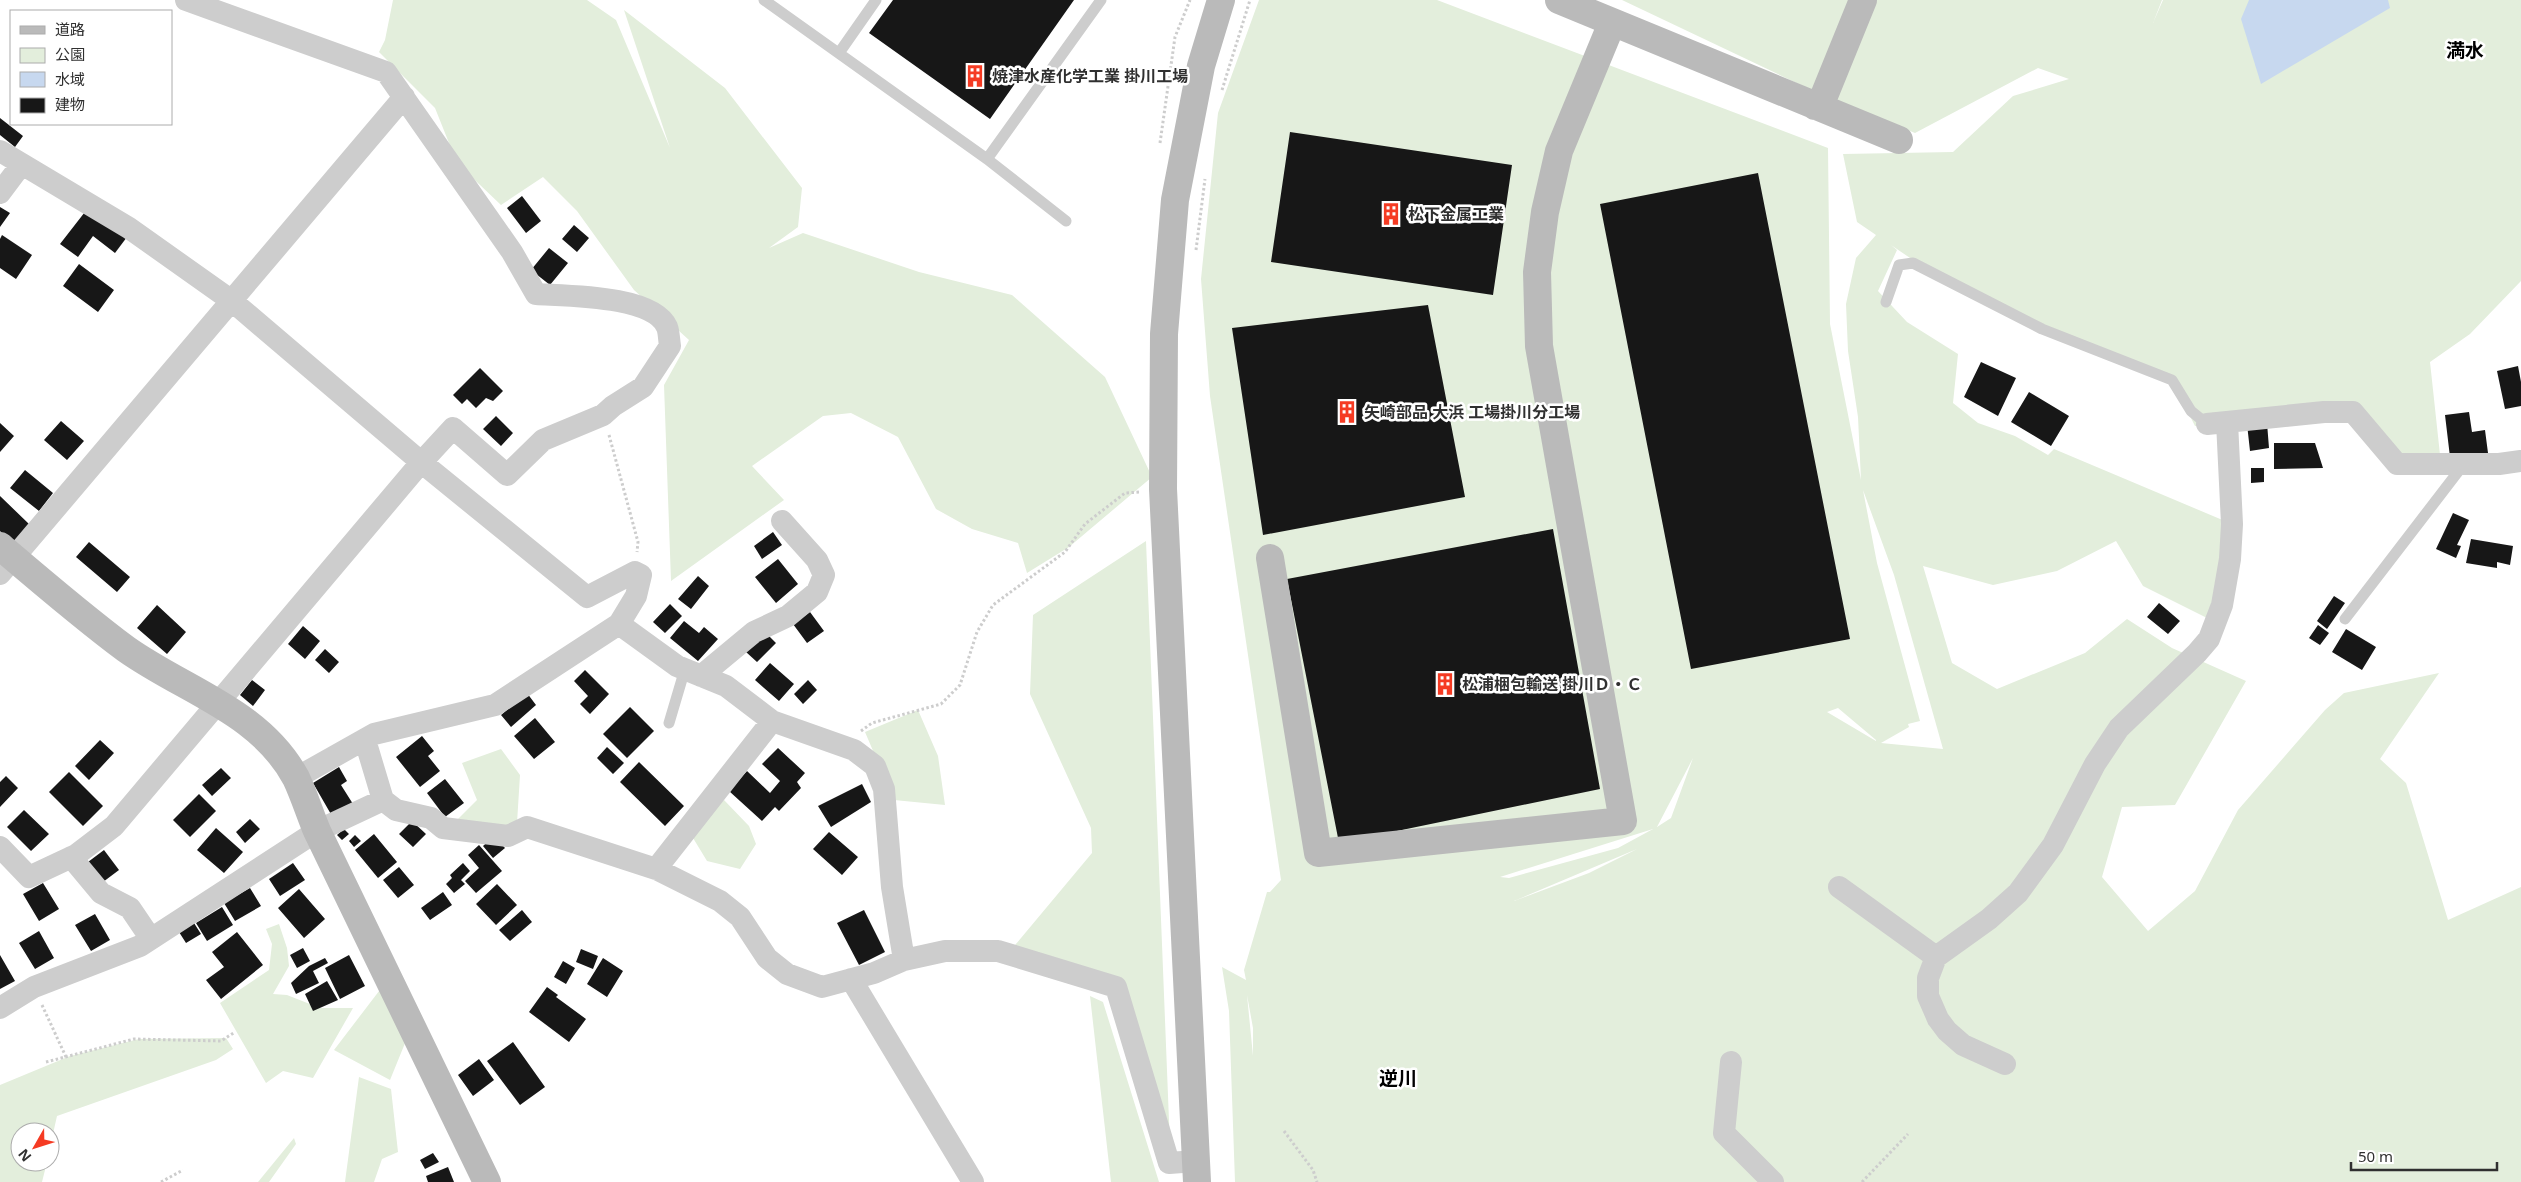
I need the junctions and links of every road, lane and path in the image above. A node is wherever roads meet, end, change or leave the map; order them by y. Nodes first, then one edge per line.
1 (186, 0) edge
2 (764, 0) edge
3 (876, 0) edge
4 (1101, 0) edge
5 (1221, 0) edge
6 (1250, 0) edge
7 (1559, 0) edge
8 (1863, 0) edge
9 (1612, 22) junction
10 (839, 54) junction
11 (404, 97) junction
12 (1219, 98) dead end
13 (1815, 106) junction
14 (1899, 140) dead end
15 (0, 151) edge
16 (987, 159) junction
17 (22, 165) junction
18 (1206, 173) dead end
19 (0, 192) edge
20 (1066, 221) dead end
21 (1195, 259) dead end
22 (232, 301) junction
23 (1886, 302) dead end
24 (603, 415) junction
25 (2217, 423) junction
26 (2521, 461) edge
27 (421, 462) junction
28 (2464, 464) junction
29 (1163, 489) junction
30 (782, 521) dead end
31 (1270, 558) dead end
32 (5, 559) edge
33 (634, 572) junction
34 (2345, 619) dead end
35 (619, 624) junction
36 (693, 672) junction
37 (218, 702) junction
38 (772, 722) junction
39 (669, 723) dead end
40 (365, 740) junction
41 (843, 747) junction
42 (296, 778) junction
43 (382, 800) junction
44 (318, 831) junction
45 (0, 847) edge
46 (71, 857) junction
47 (656, 869) junction
48 (1838, 887) dead end
49 (151, 939) junction
50 (1936, 957) junction
51 (904, 960) junction
52 (851, 979) junction
53 (34, 987) junction
54 (0, 1008) edge
55 (235, 1032) dead end
56 (66, 1057) junction
57 (46, 1062) dead end
58 (1731, 1062) dead end
59 (2005, 1064) dead end
60 (1284, 1130) dead end
61 (1908, 1134) dead end
62 (183, 1170) dead end
63 (1196, 1172) edge
64 (963, 1178) edge
65 (162, 1182) edge
66 (487, 1182) edge
67 (1317, 1182) edge
68 (1773, 1182) edge
69 (1862, 1182) edge

1 - 11 street
2 - 10 lane
3 - 10 lane
4 - 16 lane
5 - 29 street
6 - 12 path
7 - 9 street
8 - 13 street
9 - 13 street
9 - 31 street
10 - 16 lane
11 - 22 street
11 - 24 street
13 - 14 street
15 - 17 street
16 - 20 lane
17 - 19 street
17 - 22 street
18 - 21 path
22 - 27 street
22 - 32 street
23 - 25 lane
24 - 27 street
24 - 33 path
25 - 28 street
25 - 50 street
26 - 28 street
27 - 33 street
27 - 37 street
28 - 34 lane
29 - 41 path
29 - 63 street
30 - 36 street
32 - 37 street
33 - 35 street
35 - 36 street
35 - 40 street
36 - 38 street
36 - 39 lane
37 - 42 street
37 - 46 street
38 - 41 street
38 - 47 street
40 - 42 street
40 - 43 street
41 - 51 street
42 - 44 street
43 - 44 street
43 - 47 street
44 - 49 street
44 - 66 street
45 - 46 street
46 - 49 street
47 - 52 street
48 - 50 street
49 - 53 street
50 - 59 street
51 - 52 street
51 - 63 street
52 - 64 street
53 - 54 street
53 - 56 path
55 - 56 path
56 - 57 path
58 - 68 street
60 - 67 path
61 - 69 path
62 - 65 path

